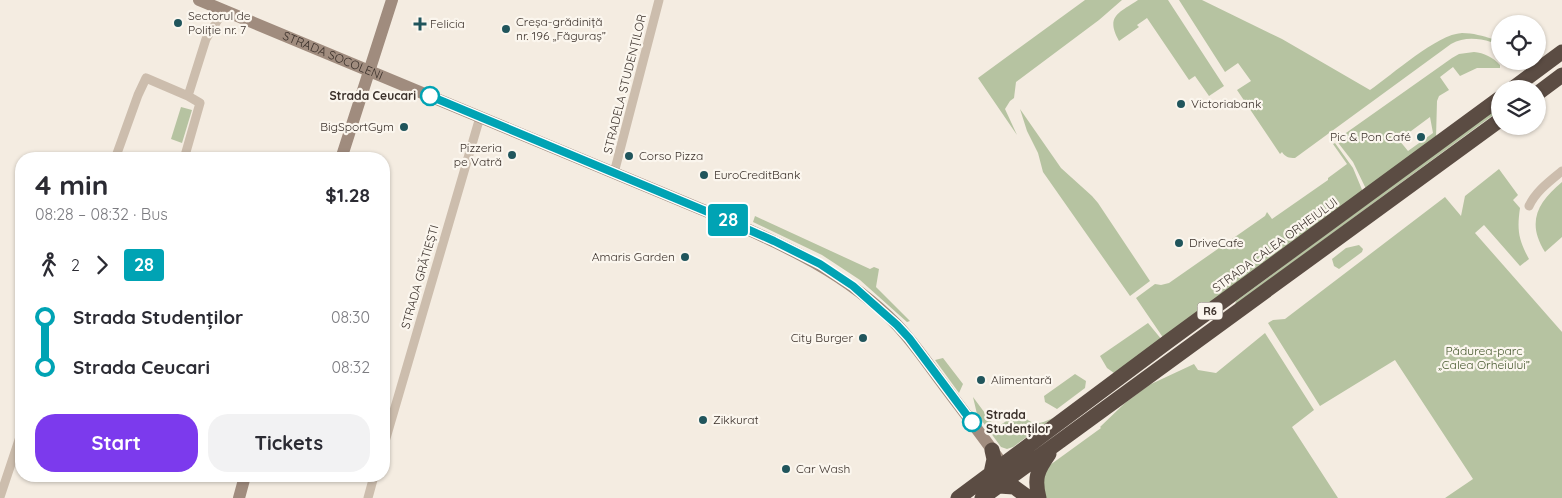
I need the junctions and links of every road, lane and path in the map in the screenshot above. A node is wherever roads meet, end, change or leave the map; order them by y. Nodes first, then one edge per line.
1 (199, 0) edge
2 (392, 0) edge
3 (659, 0) edge
4 (217, 5) edge
5 (1562, 52) edge
6 (369, 71) junction
7 (1562, 75) edge
8 (1533, 80) edge
9 (1546, 87) edge
10 (188, 96) junction
11 (1491, 105) edge
12 (480, 117) junction
13 (1491, 126) edge
14 (118, 152) edge
15 (186, 152) edge
16 (343, 152) edge
17 (1562, 170) edge
18 (614, 173) junction
19 (1529, 206) dead end
20 (1220, 304) junction
21 (1230, 316) junction
22 (390, 424) edge
23 (1057, 442) junction
24 (992, 450) junction
25 (15, 452) edge
26 (1008, 470) junction
27 (990, 473) junction
28 (243, 482) edge
29 (372, 482) edge
30 (999, 486) junction
31 (0, 497) edge
32 (1031, 497) edge
33 (239, 498) edge
34 (368, 498) edge
35 (958, 498) edge
36 (982, 498) edge

1 - 4 main road, STRADA SOCOLENI
2 - 6 main road
3 - 18 street, STRADELA STUDENȚILOR
4 - 6 main road, STRADA SOCOLENI
4 - 10 street
5 - 8 highway
6 - 12 main road, STRADA SOCOLENI
6 - 16 main road
7 - 9 highway
10 - 14 street
10 - 15 street
11 - 20 highway, STRADA CALEA ORHEIULUI / R6
12 - 18 main road, STRADA SOCOLENI
12 - 22 street, STRADA GRĂTIEȘTI
13 - 21 highway, STRADA CALEA ORHEIULUI / R6
17 - 19 street
18 - 24 main road, STRADA SOCOLENI
20 - 21 highway
20 - 26 highway, STRADA CALEA ORHEIULUI / R6
21 - 23 highway, STRADA CALEA ORHEIULUI / R6
23 - 26 highway, STRADA CALEA ORHEIULUI / R6
23 - 32 highway
24 - 26 main road, STRADA SOCOLENI
24 - 27 highway
25 - 31 street
26 - 27 highway, STRADA CALEA ORHEIULUI / R6
26 - 30 highway, STRADA CALEA ORHEIULUI / R6
26 - 32 main road
27 - 35 highway, STRADA CALEA ORHEIULUI / R6
28 - 33 main road
29 - 34 street
30 - 32 highway
30 - 36 highway, STRADA CALEA ORHEIULUI / R6

